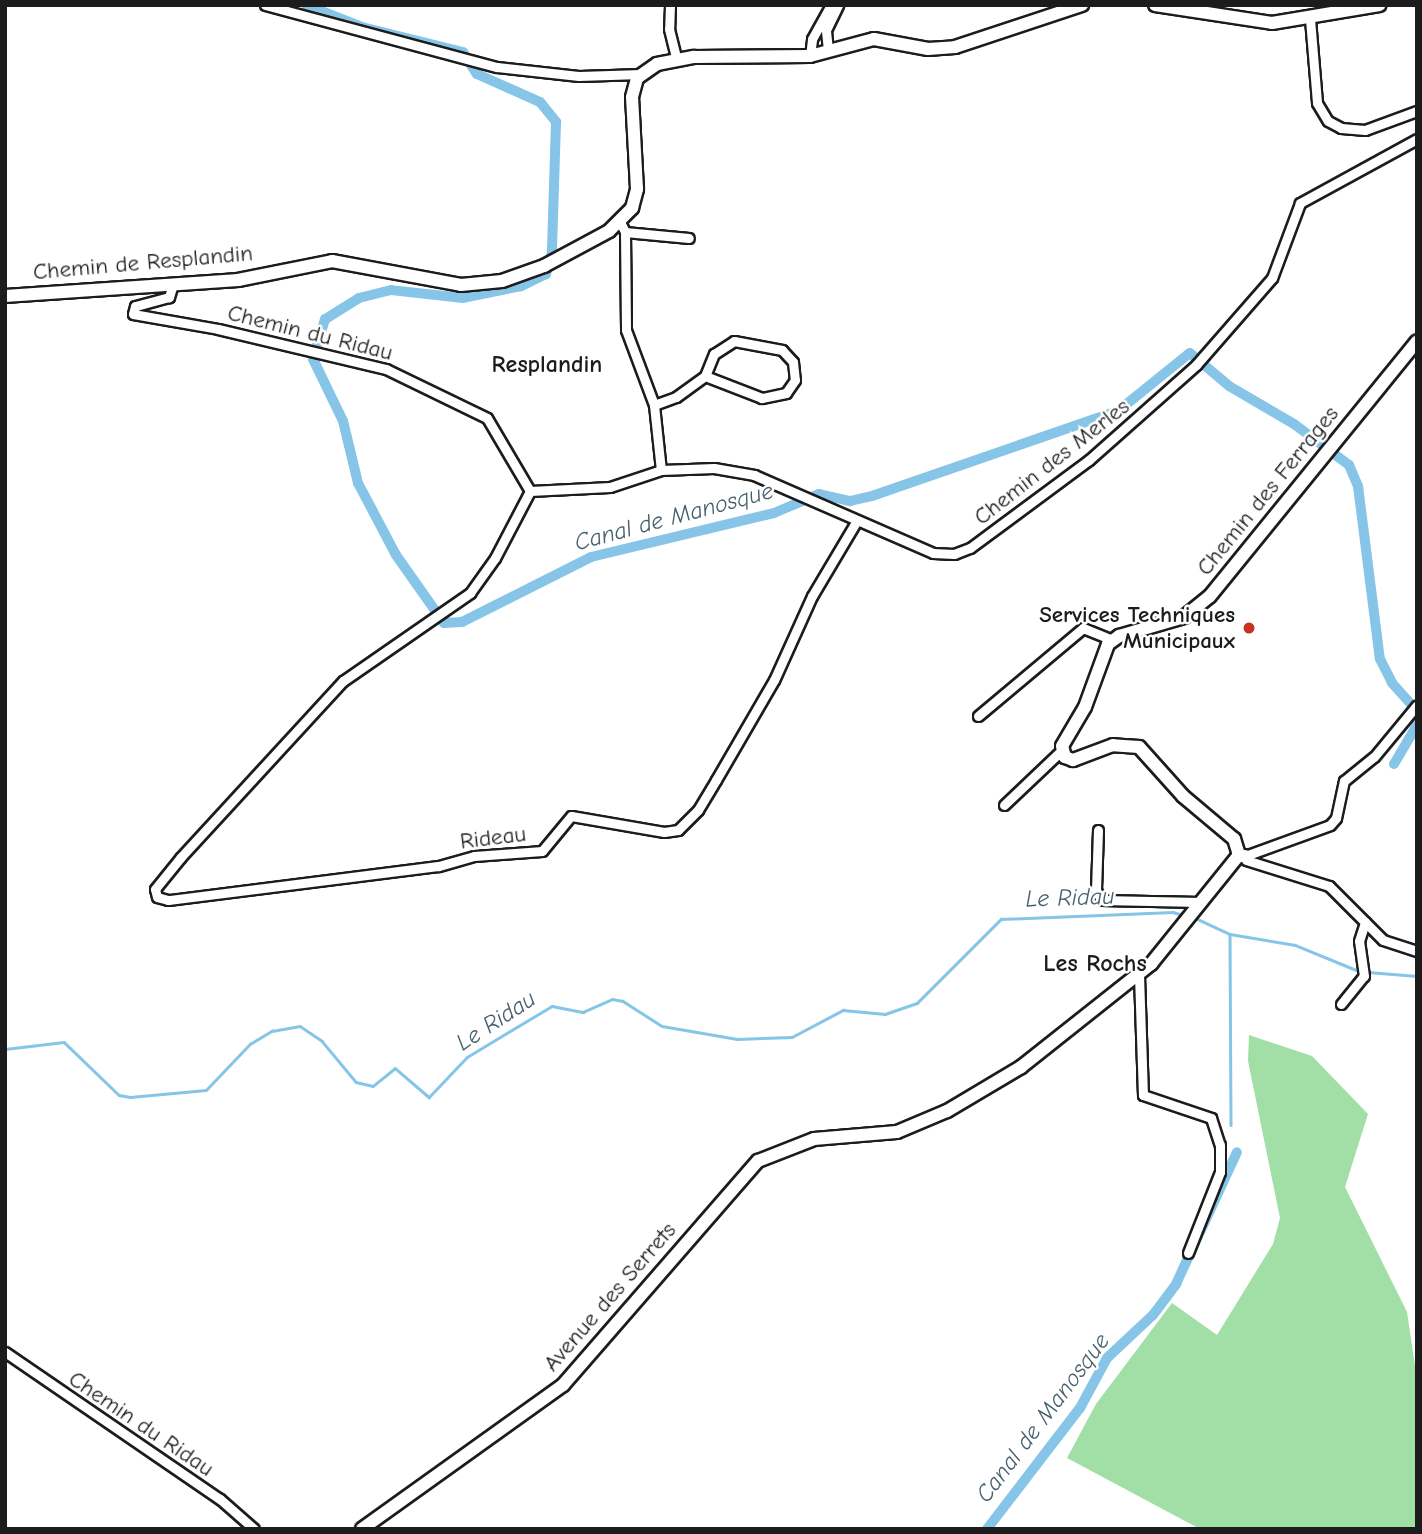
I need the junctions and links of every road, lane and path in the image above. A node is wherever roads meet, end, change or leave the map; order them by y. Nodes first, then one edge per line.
1 (265, 5) edge
2 (670, 5) edge
3 (831, 5) edge
4 (838, 5) edge
5 (1082, 5) edge
6 (1155, 5) edge
7 (1379, 5) edge
8 (1310, 19) junction
9 (828, 50) junction
10 (810, 56) junction
11 (676, 58) junction
12 (641, 74) junction
13 (1417, 111) edge
14 (1417, 139) edge
15 (622, 227) junction
16 (689, 238) dead end
17 (173, 284) junction
18 (5, 296) edge
19 (1417, 341) edge
20 (705, 376) junction
21 (654, 405) junction
22 (661, 470) junction
23 (530, 491) junction
24 (856, 522) junction
25 (1112, 640) junction
26 (1414, 709) edge
27 (978, 716) dead end
28 (1061, 751) junction
29 (1004, 805) dead end
30 (1098, 830) dead end
31 (1242, 858) junction
32 (1194, 911) junction
33 (1365, 922) junction
34 (1417, 951) edge
35 (1139, 975) junction
36 (1341, 1004) dead end
37 (1188, 1253) dead end
38 (5, 1352) edge
39 (254, 1529) edge
40 (362, 1529) edge

1 - 12 street
2 - 11 street
3 - 10 street
4 - 9 street
5 - 9 street
6 - 8 street
7 - 8 street
8 - 13 street
9 - 10 street
10 - 11 street
11 - 12 street
12 - 15 street, Chemin de Resplandin
14 - 24 street, Chemin des Merles
15 - 16 street
15 - 17 street, Chemin de Resplandin
15 - 21 street
17 - 18 street, Chemin de Resplandin
17 - 23 street, Chemin du Ridau
19 - 25 street, Chemin des Ferrages
20 - 20 street
20 - 21 street
21 - 22 street
22 - 23 street, Chemin des Merles
22 - 24 street, Chemin des Merles
23 - 24 street, Rideau
25 - 27 street
25 - 28 street
26 - 31 street
28 - 29 street
28 - 31 street
30 - 32 street
31 - 32 street, Avenue des Serrets
31 - 33 street
32 - 35 street, Avenue des Serrets
33 - 34 street
33 - 36 street
35 - 37 street
35 - 40 street, Avenue des Serrets
38 - 39 street, Chemin du Ridau

